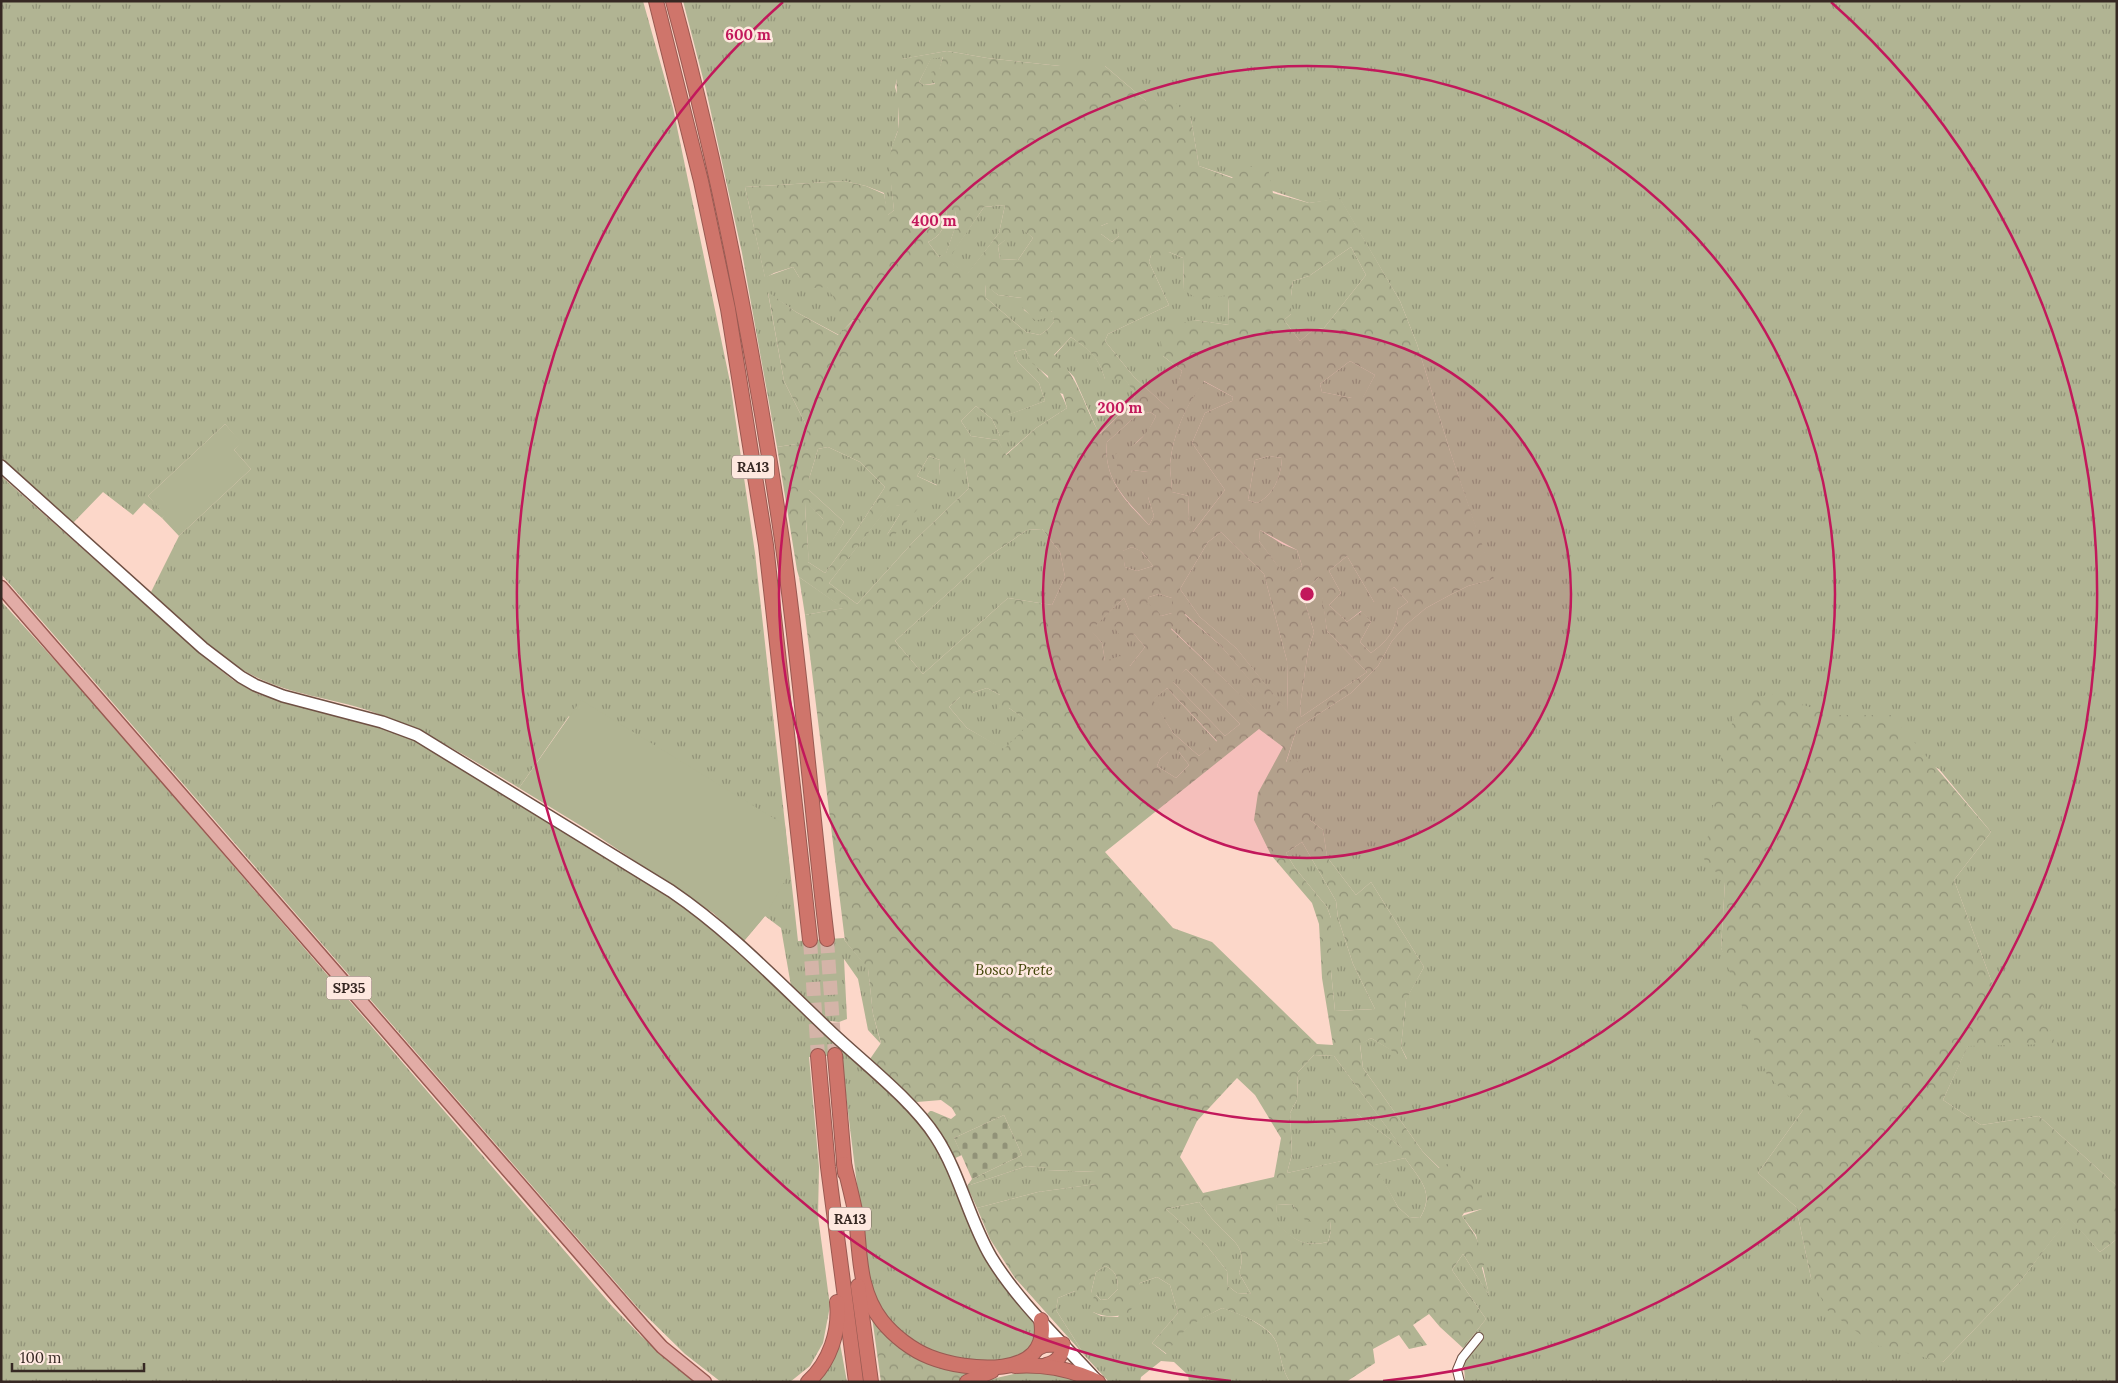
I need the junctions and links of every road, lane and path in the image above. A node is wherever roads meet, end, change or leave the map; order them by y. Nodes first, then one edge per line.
1 (656, 1) edge
2 (673, 1) edge
3 (1, 466) edge
4 (1, 587) edge
5 (827, 939) tunnel mouth
6 (810, 940) tunnel mouth
7 (835, 1055) tunnel mouth
8 (818, 1056) tunnel mouth
9 (844, 1164) junction
10 (828, 1167) junction
11 (1041, 1320) junction
12 (1479, 1337) dead end
13 (1063, 1344) junction
14 (1038, 1348) junction
15 (1046, 1365) junction
16 (1006, 1367) junction
17 (705, 1382) edge
18 (808, 1382) edge
19 (856, 1382) edge
20 (872, 1382) edge
21 (967, 1382) edge
22 (1098, 1382) edge
23 (1460, 1382) edge

1 - 6 highway, RA13
2 - 5 highway, RA13
3 - 11 main road
4 - 17 main road, SP35
7 - 9 highway, RA13
8 - 10 highway, RA13
9 - 16 highway
9 - 20 highway, RA13
10 - 18 highway
10 - 19 highway, RA13
11 - 13 main road
11 - 14 highway
12 - 23 street
13 - 14 highway
13 - 15 highway
13 - 22 main road
14 - 16 highway
15 - 16 highway
15 - 22 highway
16 - 21 highway

